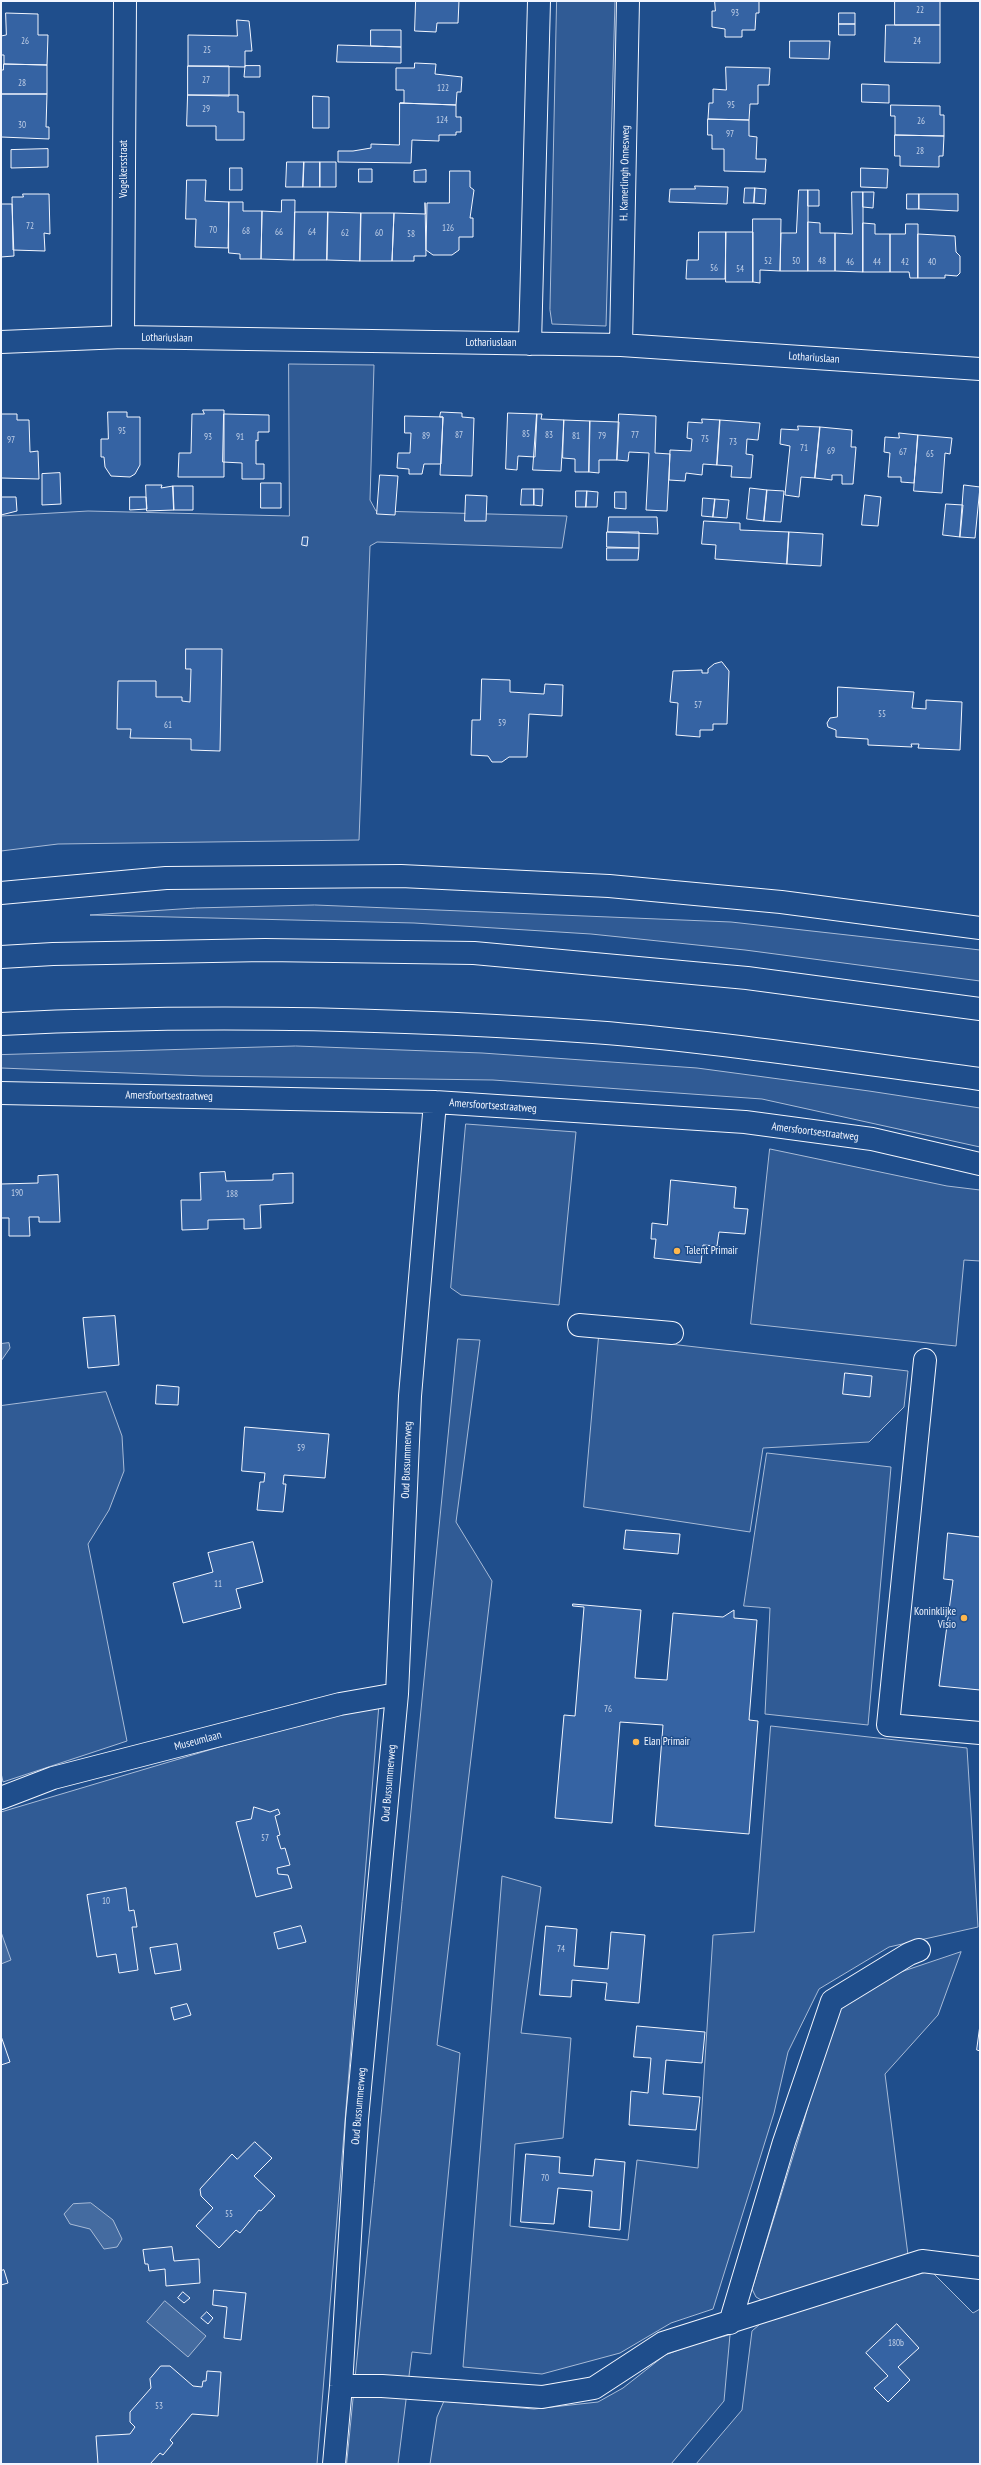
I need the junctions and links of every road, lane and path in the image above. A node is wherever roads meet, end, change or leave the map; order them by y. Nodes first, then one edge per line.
1 (125, 1) edge
2 (538, 1) edge
3 (628, 1) edge
4 (123, 338) junction
5 (1, 342) edge
6 (530, 344) junction
7 (621, 345) junction
8 (980, 369) edge
9 (1, 893) edge
10 (980, 928) edge
11 (1, 957) edge
12 (980, 1009) edge
13 (1, 1024) edge
14 (980, 1079) edge
15 (1, 1093) edge
16 (435, 1102) junction
17 (980, 1164) edge
18 (579, 1325) dead end
19 (672, 1333) dead end
20 (925, 1360) dead end
21 (397, 1694) junction
22 (980, 1733) edge
23 (1, 1798) edge
24 (920, 1950) dead end
25 (980, 2268) edge
26 (730, 2323) junction
27 (341, 2386) junction
28 (334, 2464) edge

1 - 4 main road, Vogelkersstraat
2 - 6 main road
3 - 7 main road, H. Kamerlingh Onnesweg
4 - 5 main road, Lothariuslaan
4 - 6 main road, Lothariuslaan
6 - 7 main road, Lothariuslaan
7 - 8 main road, Lothariuslaan
9 - 10 main road
11 - 12 main road
13 - 14 main road
15 - 16 main road, Amersfoortsestraatweg
16 - 17 main road, Amersfoortsestraatweg
16 - 21 main road, Oud Bussummerweg
18 - 19 main road
20 - 22 main road
21 - 23 main road, Museumlaan
21 - 27 main road, Oud Bussummerweg
24 - 26 main road
25 - 26 main road
26 - 27 main road
27 - 28 main road, Oud Bussummerweg

